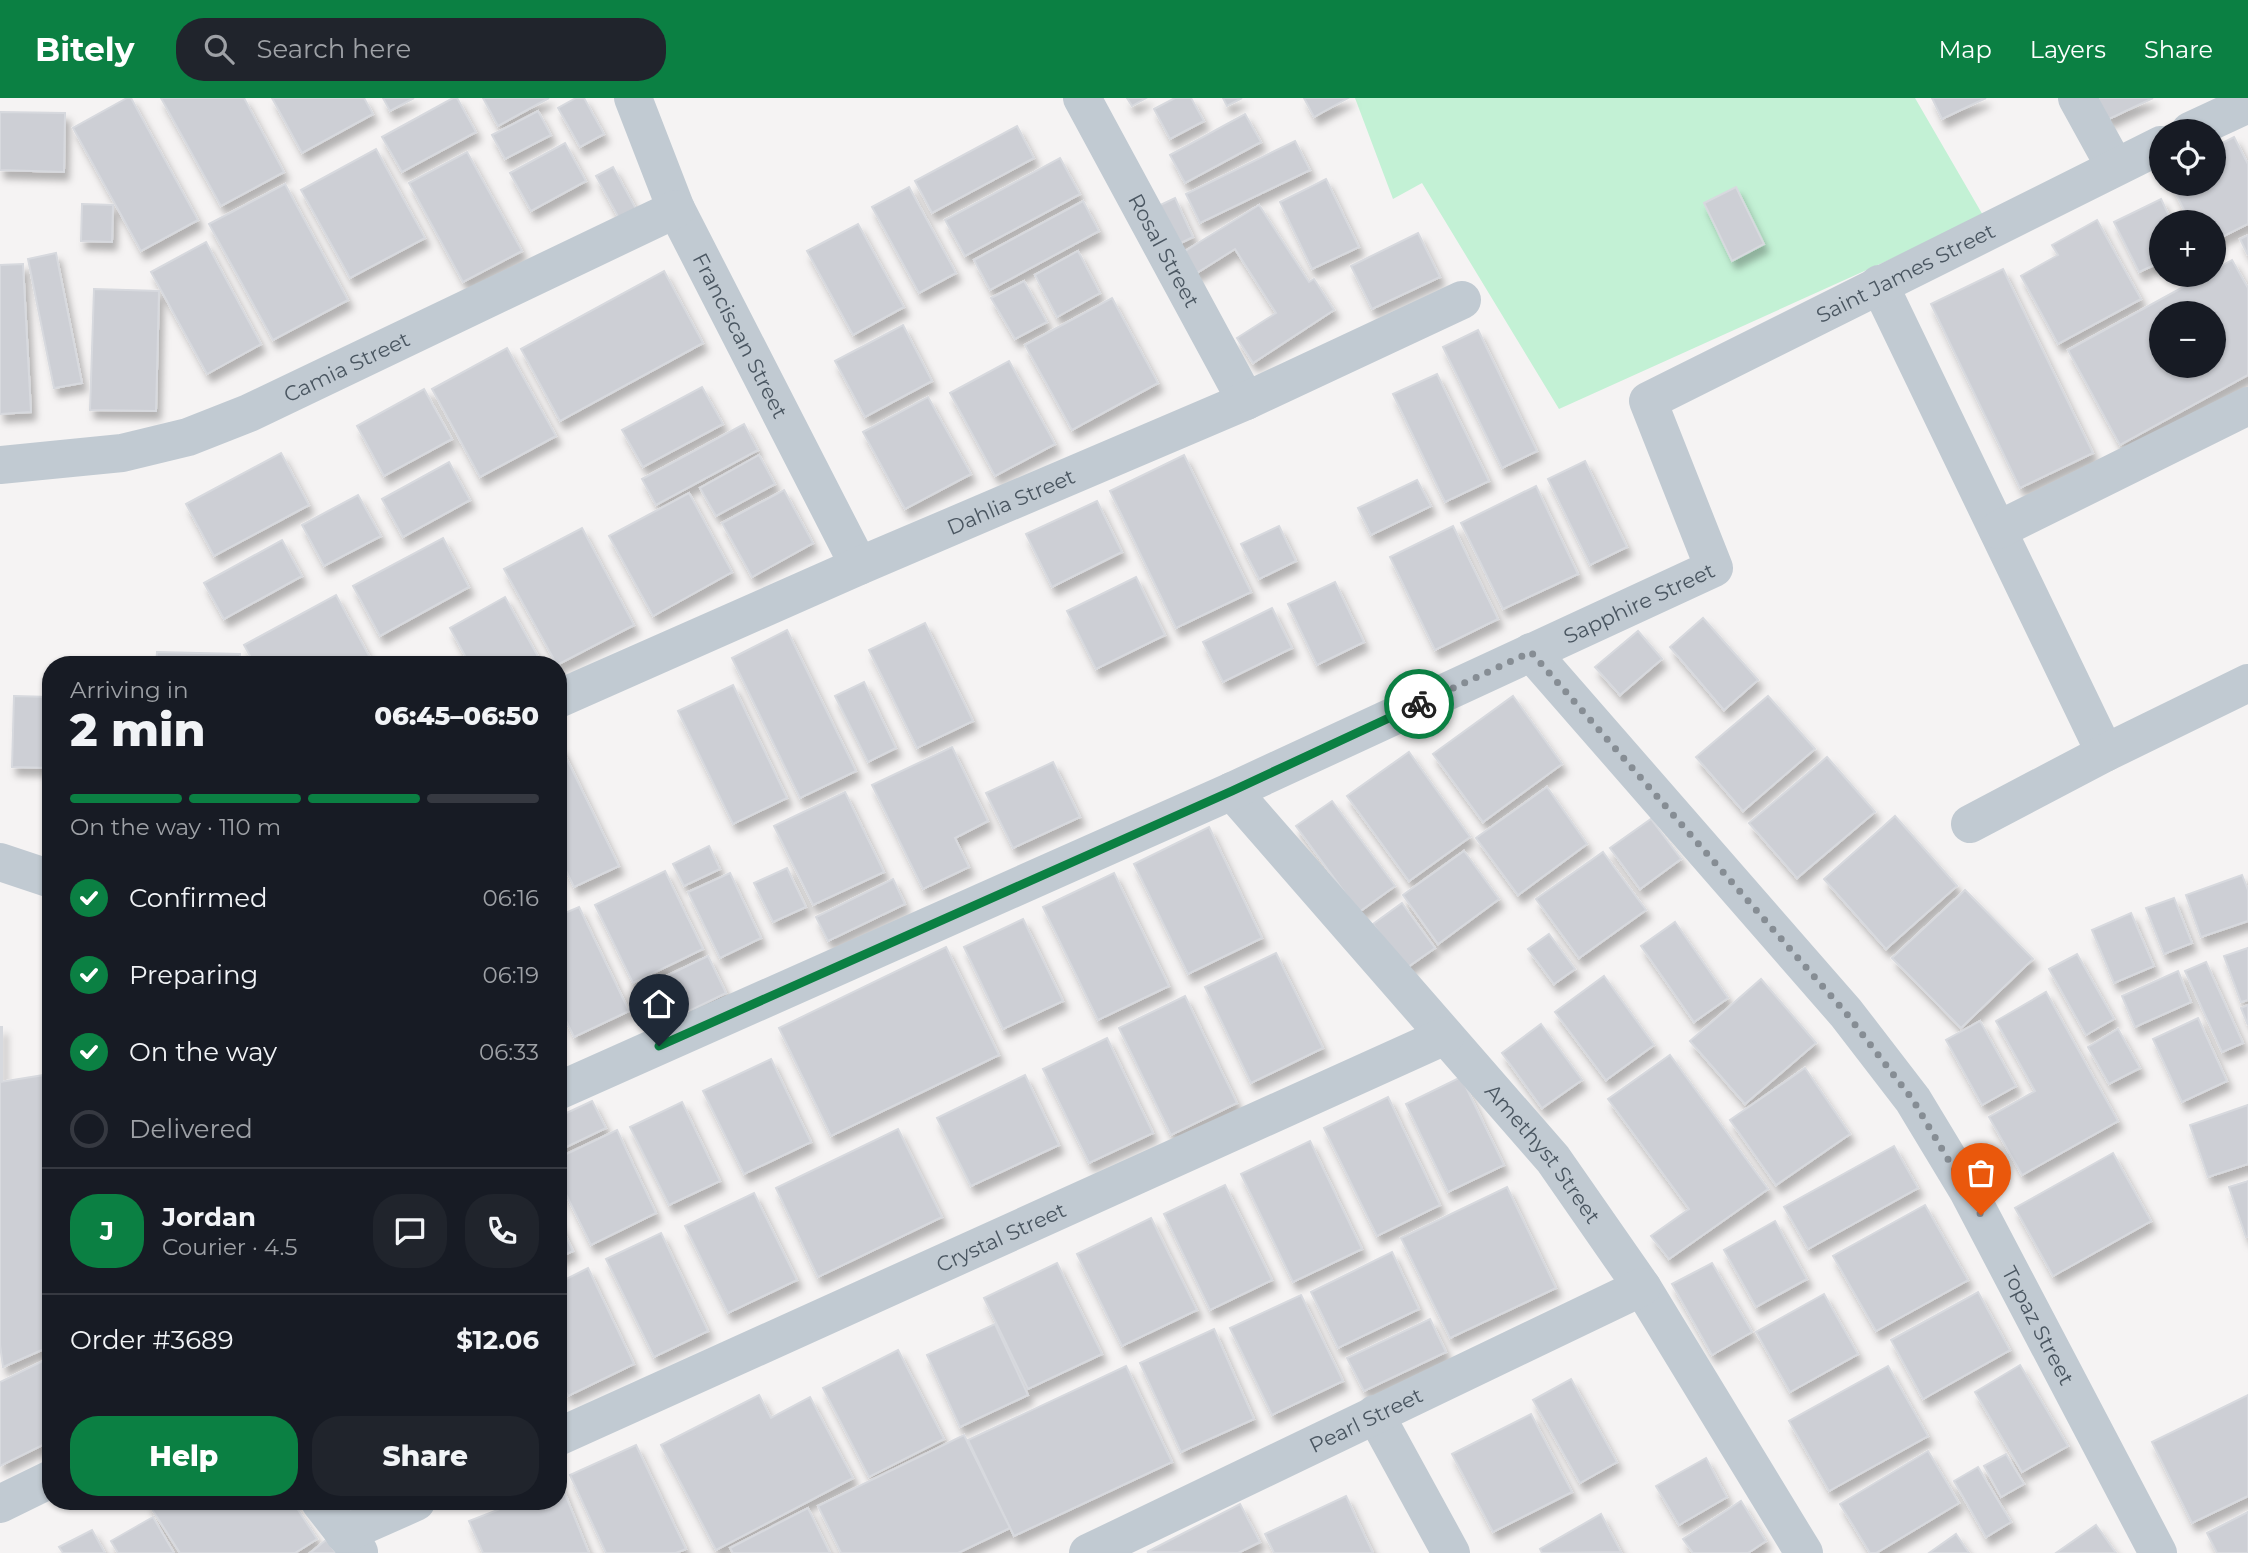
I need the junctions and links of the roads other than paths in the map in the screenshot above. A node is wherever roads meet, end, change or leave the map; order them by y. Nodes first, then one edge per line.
1 (633, 98) edge
2 (1082, 98) edge
3 (2077, 98) edge
4 (2248, 104) edge
5 (2216, 119) edge
6 (2149, 151) edge
7 (2115, 167) junction
8 (676, 209) junction
9 (1879, 284) junction
10 (1462, 300) dead end
11 (1246, 401) junction
12 (1648, 401) joint
13 (2248, 406) edge
14 (0, 465) edge
15 (1997, 530) junction
16 (859, 566) junction
17 (1531, 652) junction
18 (2248, 683) edge
19 (567, 695) edge
20 (2105, 753) junction
21 (1232, 791) junction
22 (1970, 824) dead end
23 (0, 863) edge
24 (42, 876) edge
25 (1446, 1036) junction
26 (567, 1087) edge
27 (1642, 1286) junction
28 (1375, 1415) junction
29 (567, 1433) edge
30 (42, 1483) edge
31 (0, 1504) edge
32 (326, 1510) edge
33 (404, 1510) edge
34 (352, 1544) edge
35 (1088, 1553) edge
36 (1451, 1553) edge
37 (1804, 1553) edge
38 (2158, 1553) edge

1 - 8 street, Franciscan Street
2 - 11 street, Rosal Street
3 - 7 street
4 - 5 street
6 - 7 street, Saint James Street
7 - 9 street, Saint James Street
8 - 14 street, Camia Street
8 - 16 street, Franciscan Street
9 - 12 street, Saint James Street
9 - 15 street
10 - 11 street, Dahlia Street
11 - 16 street, Dahlia Street
12 - 17 street, Sapphire Street
13 - 15 street
15 - 20 street
16 - 19 street, Dahlia Street
17 - 21 street, Sapphire Street
17 - 38 street, Topaz Street
18 - 20 street
20 - 22 street
21 - 25 street, Amethyst Street
21 - 26 street, Sapphire Street
23 - 24 street
25 - 27 street, Amethyst Street
25 - 29 street, Crystal Street
27 - 28 street, Pearl Street
27 - 37 street, Amethyst Street
28 - 35 street, Pearl Street
28 - 36 street
30 - 31 street
32 - 34 street
33 - 34 street

